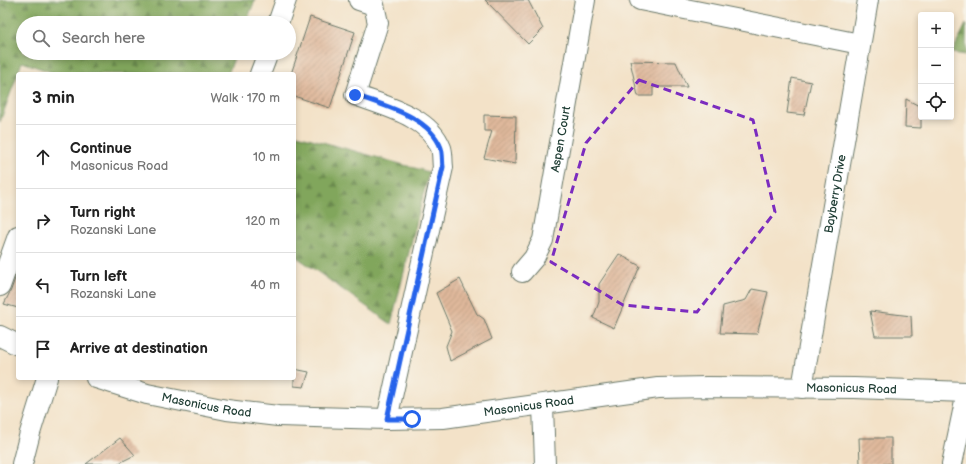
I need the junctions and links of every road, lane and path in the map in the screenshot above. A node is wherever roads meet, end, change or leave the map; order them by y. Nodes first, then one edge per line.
1 (286, 0) edge
2 (359, 0) edge
3 (585, 0) edge
4 (640, 0) edge
5 (868, 0) edge
6 (280, 16) edge
7 (860, 44) junction
8 (265, 60) edge
9 (261, 72) edge
10 (16, 242) edge
11 (522, 272) dead end
12 (0, 286) edge
13 (0, 336) edge
14 (16, 344) edge
15 (46, 380) edge
16 (102, 380) edge
17 (802, 388) junction
18 (966, 392) edge
19 (966, 397) edge
20 (543, 404) junction
21 (387, 419) junction
22 (22, 464) edge
23 (545, 464) edge
24 (952, 464) edge

1 - 6 street
2 - 21 street
3 - 11 street, Aspen Court
4 - 7 street
5 - 7 street, Bayberry Drive
7 - 17 street, Bayberry Drive
8 - 9 street
10 - 12 street
13 - 14 street
15 - 22 street
16 - 21 street, Masonicus Road
17 - 18 street, Masonicus Road
17 - 20 street, Masonicus Road
19 - 24 street
20 - 21 street, Masonicus Road
20 - 23 street

